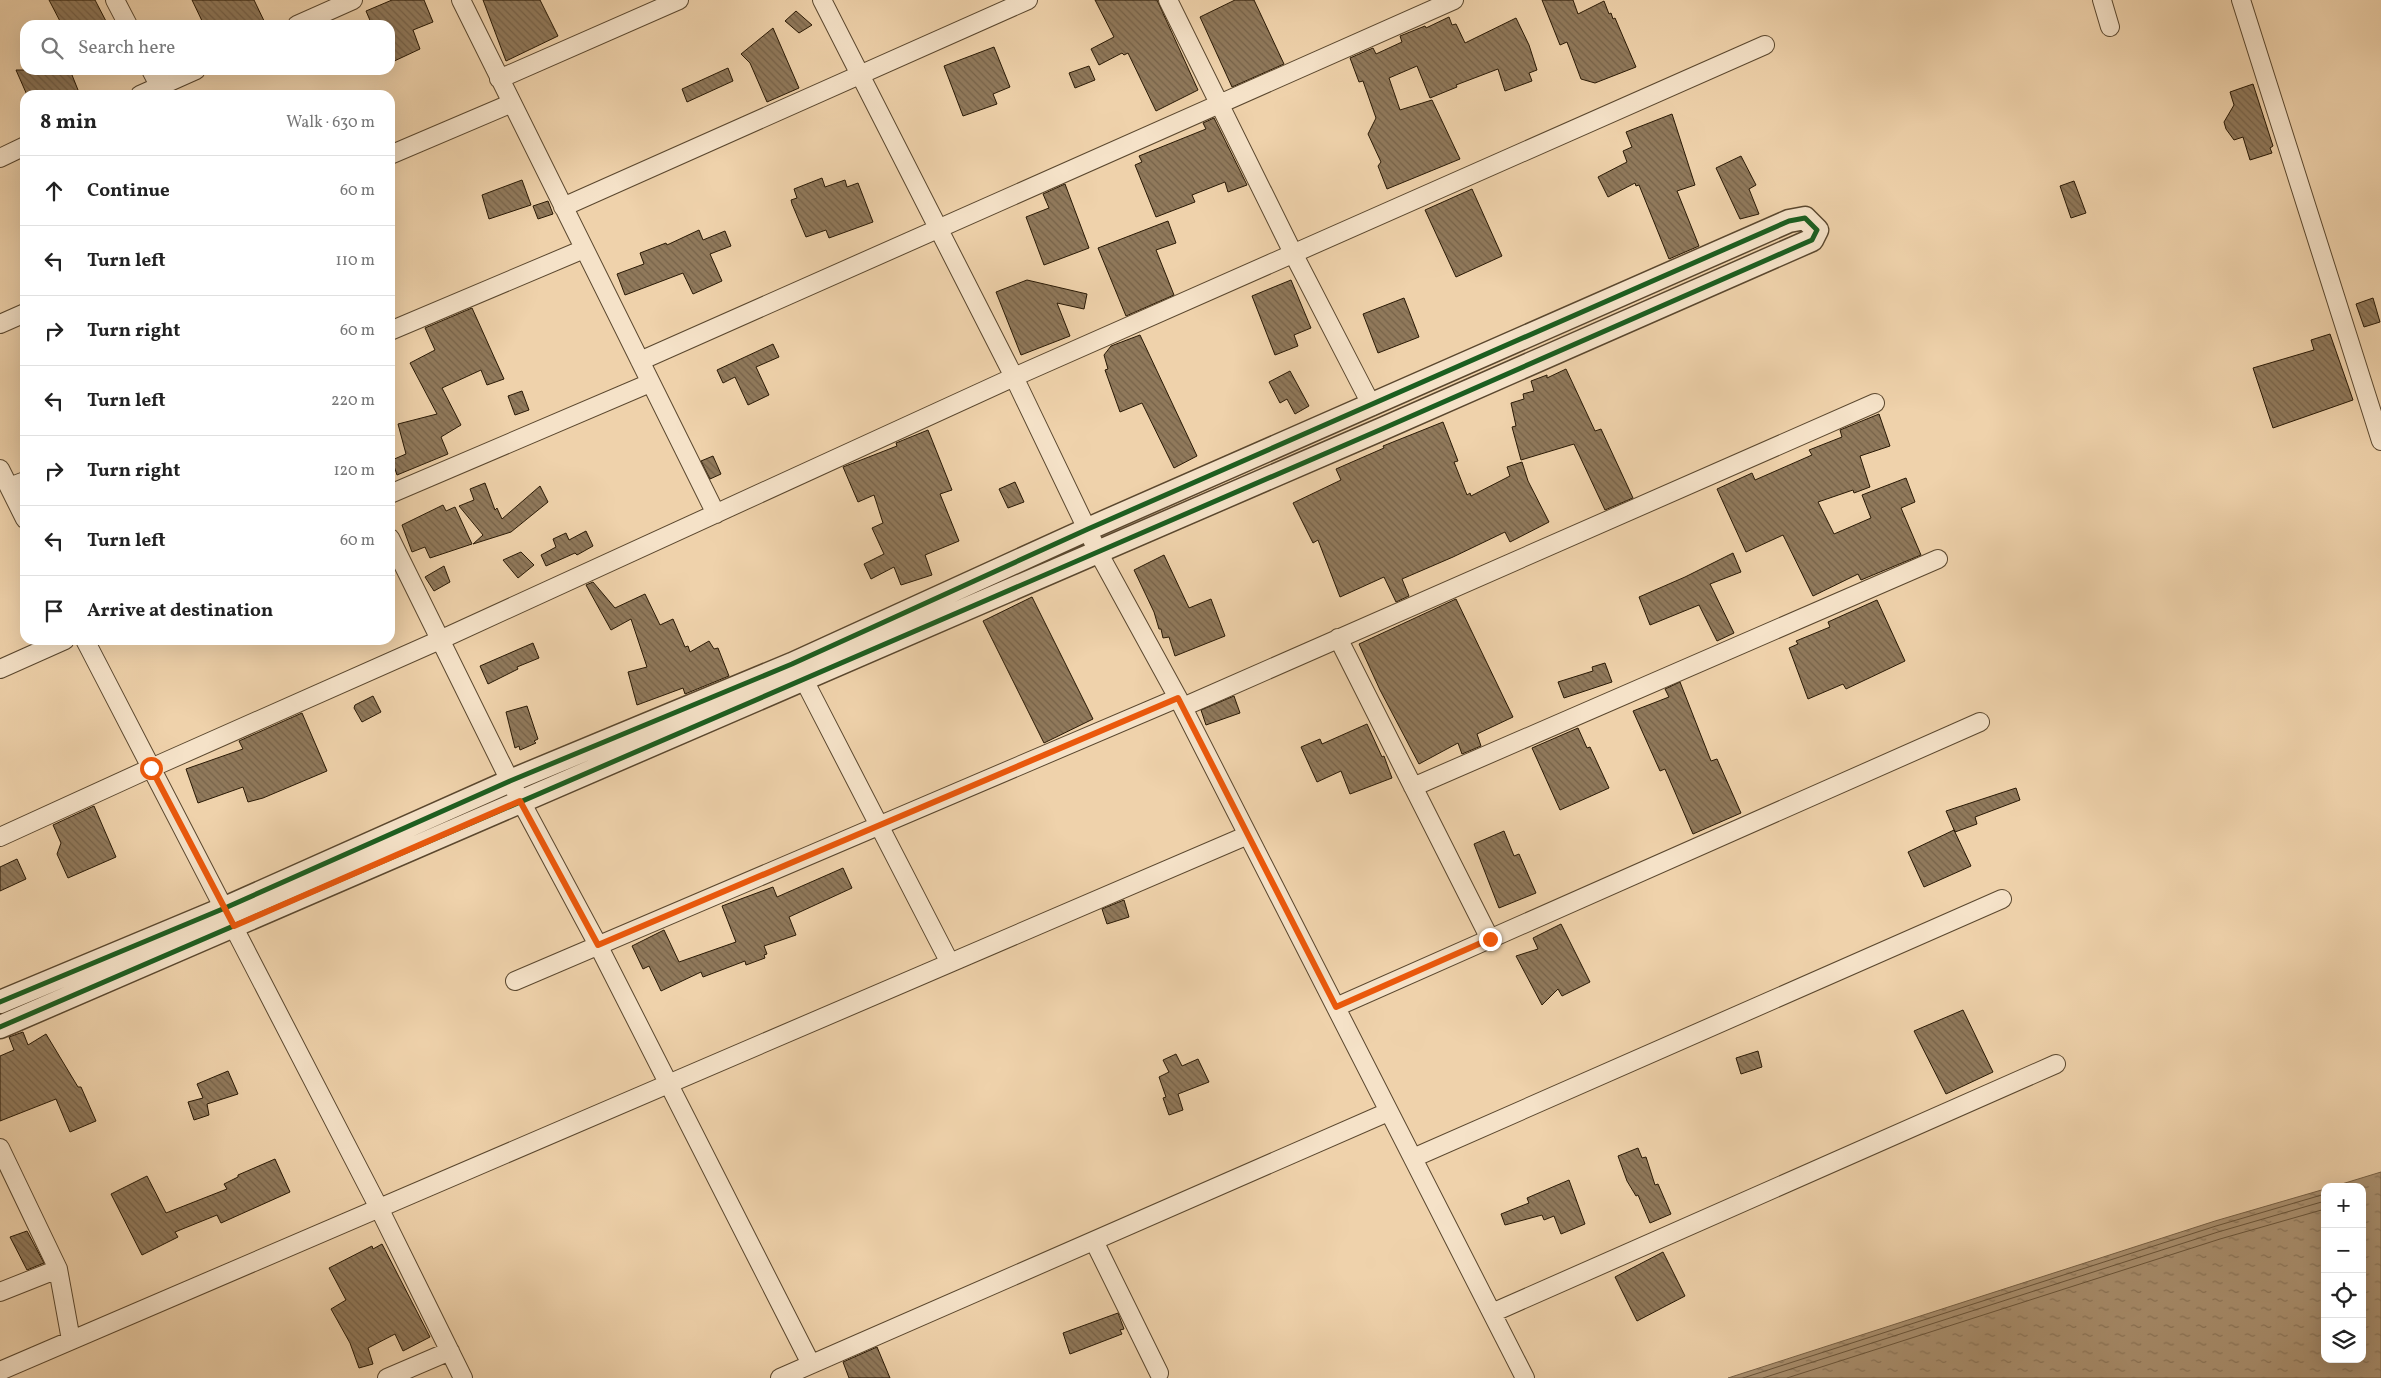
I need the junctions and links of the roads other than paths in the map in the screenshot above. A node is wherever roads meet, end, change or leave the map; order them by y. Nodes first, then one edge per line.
1 (115, 0) edge
2 (353, 0) edge
3 (461, 0) edge
4 (679, 0) edge
5 (822, 0) edge
6 (1028, 0) edge
7 (1168, 0) edge
8 (1454, 0) edge
9 (2102, 0) edge
10 (2242, 0) edge
11 (125, 20) edge
12 (308, 20) edge
13 (2110, 27) dead end
14 (1765, 45) dead end
15 (859, 74) junction
16 (154, 75) edge
17 (188, 75) edge
18 (499, 79) junction
19 (161, 90) edge
20 (164, 90) edge
21 (512, 102) junction
22 (1219, 104) junction
23 (20, 148) edge
24 (395, 153) edge
25 (0, 158) edge
26 (563, 207) junction
27 (938, 229) junction
28 (584, 249) junction
29 (1294, 255) junction
30 (20, 315) edge
31 (0, 324) edge
32 (395, 329) edge
33 (1521, 340) junction
34 (640, 361) junction
35 (1533, 362) junction
36 (1014, 377) junction
37 (650, 383) junction
38 (1875, 403) dead end
39 (1372, 406) junction
40 (2380, 432) edge
41 (0, 469) edge
42 (17, 484) edge
43 (395, 492) edge
44 (20, 497) edge
45 (716, 514) junction
46 (1088, 529) junction
47 (395, 548) edge
48 (1098, 552) junction
49 (1938, 559) dead end
50 (1338, 638) junction
51 (442, 639) junction
52 (54, 645) edge
53 (88, 645) edge
54 (0, 669) edge
55 (803, 678) junction
56 (1180, 702) junction
57 (1980, 722) dead end
58 (151, 768) junction
59 (510, 780) junction
60 (1413, 787) junction
61 (520, 801) junction
62 (879, 825) junction
63 (1248, 835) junction
64 (0, 837) edge
65 (2002, 899) dead end
66 (229, 917) junction
67 (1490, 939) junction
68 (598, 945) junction
69 (950, 963) junction
70 (516, 981) dead end
71 (0, 1002) edge
72 (1336, 1007) junction
73 (0, 1027) edge
74 (2056, 1064) dead end
75 (669, 1084) junction
76 (1388, 1112) junction
77 (0, 1148) edge
78 (1413, 1158) junction
79 (379, 1208) junction
80 (1094, 1241) junction
81 (58, 1269) junction
82 (0, 1292) edge
83 (1492, 1313) junction
84 (71, 1340) junction
85 (450, 1351) junction
86 (811, 1364) junction
87 (0, 1370) edge
88 (1159, 1373) dead end
89 (388, 1378) edge
90 (463, 1378) edge
91 (780, 1378) edge
92 (1525, 1378) edge

1 - 11 street
2 - 12 street
3 - 18 street
4 - 18 street
5 - 15 street
6 - 15 street
7 - 22 street
8 - 22 street
9 - 13 street
10 - 40 street
14 - 29 street
15 - 26 street
15 - 27 street
16 - 19 street
17 - 20 street
18 - 21 street
21 - 24 street
21 - 26 street
22 - 27 street
22 - 29 street
23 - 25 street
26 - 28 street
27 - 34 street
27 - 36 street
28 - 32 street
28 - 34 street
29 - 36 street
29 - 39 street
30 - 31 street
33 - 35 street
33 - 35 street
33 - 39 street
34 - 37 street
35 - 48 street
36 - 45 street
36 - 46 street
37 - 43 street
37 - 45 street
38 - 50 street
39 - 46 street
41 - 42 street
42 - 44 street
45 - 51 street
46 - 48 street
46 - 59 street
47 - 51 street
48 - 55 street
48 - 56 street
49 - 60 street
50 - 56 street
50 - 60 street
51 - 58 street
51 - 59 street
52 - 54 street
53 - 58 street
55 - 61 street
55 - 62 street
56 - 62 street
56 - 63 street
57 - 67 street
58 - 64 street
58 - 66 street
59 - 61 street
59 - 66 street
60 - 67 street
61 - 66 street
61 - 68 street
62 - 68 street
62 - 69 street
63 - 69 street
63 - 72 street
65 - 78 street
66 - 71 street
66 - 73 street
66 - 79 street
67 - 72 street
68 - 70 street
68 - 75 street
69 - 75 street
72 - 76 street
74 - 83 street
75 - 79 street
75 - 86 street
76 - 78 street
76 - 80 street
77 - 81 street
78 - 83 street
79 - 84 street
79 - 85 street
80 - 86 street
80 - 88 street
81 - 82 street
81 - 84 street
83 - 92 street
84 - 87 street
85 - 89 street
85 - 90 street
86 - 91 street

